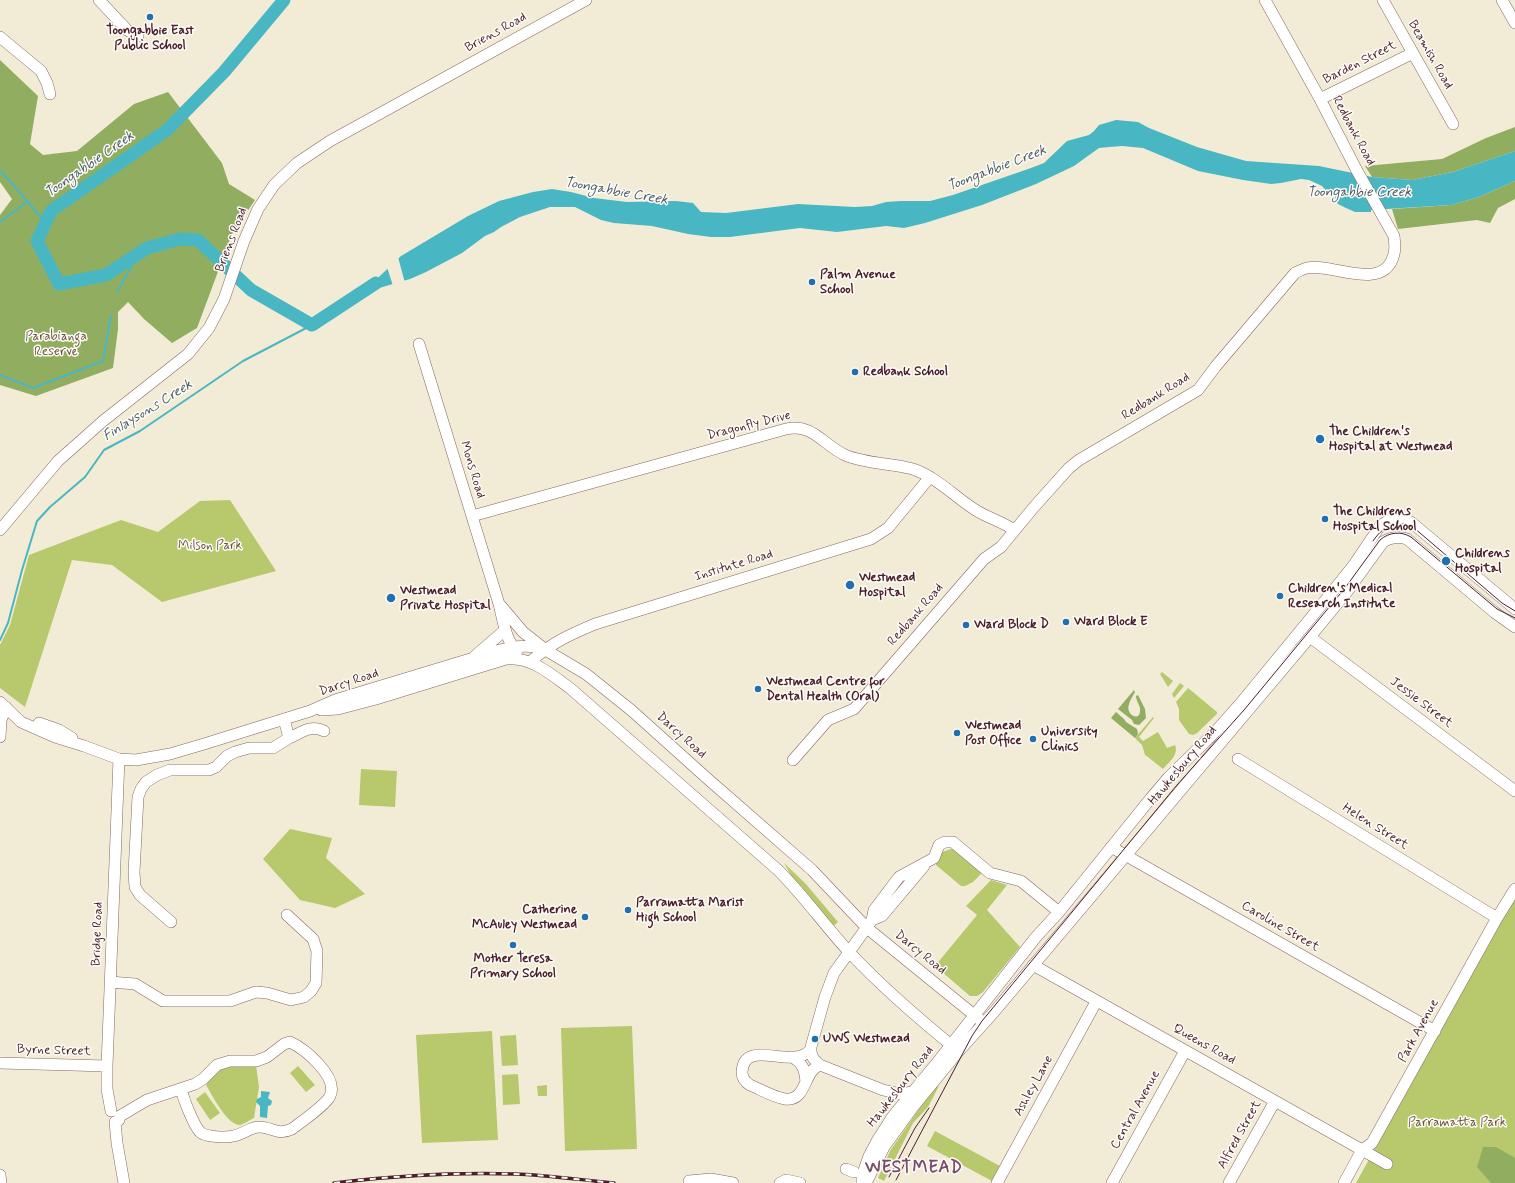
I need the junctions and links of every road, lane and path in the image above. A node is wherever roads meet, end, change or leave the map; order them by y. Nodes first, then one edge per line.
1 (99, 0) edge
2 (586, 0) edge
3 (1265, 0) edge
4 (1383, 0) edge
5 (1502, 0) edge
6 (1515, 23) edge
7 (138, 36) dead end
8 (0, 37) edge
9 (1412, 53) junction
10 (50, 94) dead end
11 (1320, 99) junction
12 (1453, 124) dead end
13 (419, 344) dead end
14 (930, 477) junction
15 (472, 516) junction
16 (0, 530) edge
17 (1014, 530) junction
18 (499, 604) junction
19 (1515, 609) edge
20 (1515, 627) edge
21 (505, 630) junction
22 (1310, 637) junction
23 (512, 647) junction
24 (544, 649) junction
25 (472, 659) junction
26 (530, 662) junction
27 (440, 680) junction
28 (398, 682) junction
29 (3, 704) edge
30 (310, 711) junction
31 (284, 719) junction
32 (324, 731) dead end
33 (0, 737) edge
34 (289, 738) junction
35 (120, 759) junction
36 (1238, 759) dead end
37 (793, 760) dead end
38 (1515, 791) edge
39 (1111, 847) junction
40 (1126, 856) junction
41 (1515, 889) edge
42 (1059, 912) junction
43 (287, 915) dead end
44 (1497, 918) junction
45 (171, 922) dead end
46 (869, 924) junction
47 (849, 952) junction
48 (1033, 965) junction
49 (110, 982) junction
50 (1096, 1002) junction
51 (975, 1016) junction
52 (984, 1023) junction
53 (1435, 1031) junction
54 (811, 1049) junction
55 (955, 1049) junction
56 (1185, 1051) junction
57 (792, 1057) junction
58 (0, 1063) edge
59 (820, 1065) junction
60 (107, 1066) junction
61 (806, 1082) junction
62 (181, 1089) junction
63 (883, 1090) junction
64 (912, 1092) junction
65 (1275, 1101) junction
66 (913, 1107) junction
67 (115, 1116) junction
68 (893, 1116) junction
69 (1362, 1150) junction
70 (1387, 1164) dead end
71 (0, 1176) edge
72 (689, 1181) dead end
73 (2, 1183) edge
74 (124, 1183) edge
75 (733, 1183) edge
76 (780, 1183) edge
77 (800, 1183) edge
78 (862, 1183) edge
79 (866, 1183) edge
80 (876, 1183) edge
81 (997, 1183) edge
82 (1112, 1183) edge
83 (1229, 1183) edge
84 (1344, 1183) edge

1 - 7 street
2 - 16 street, Briens Road
3 - 11 street, Redbank Road
4 - 9 street, Beamish Road
5 - 6 street
8 - 10 street
9 - 11 street, Barden Street
9 - 12 street, Beamish Road
11 - 17 street, Redbank Road
13 - 15 street, Mons Road
14 - 15 street, Dragonfly Drive
14 - 17 street, Dragonfly Drive
14 - 24 street, Institute Road
15 - 18 street, Mons Road
17 - 37 street, Redbank Road
18 - 21 street, Mons Road
18 - 24 street, Mons Road
19 - 39 street, Hawkesbury Road
20 - 22 street, Hawkesbury Road
21 - 23 street, Mons Road
21 - 25 street
22 - 38 street, Jessie Street
22 - 40 street, Hawkesbury Road
23 - 24 street, Darcy Road
23 - 25 street, Darcy Road
23 - 26 street, Mons Road
24 - 26 street, Institute Road
24 - 46 street, Darcy Road
25 - 28 street, Darcy Road
26 - 27 street, Darcy Road
26 - 47 street, Darcy Road
27 - 28 street
27 - 30 street, Darcy Road
28 - 30 street, Darcy Road
29 - 33 street
29 - 35 street, Darcy Road
30 - 31 street, Darcy Road
31 - 34 street
31 - 35 street, Darcy Road
32 - 34 street
34 - 45 street
35 - 49 street, Bridge Road
36 - 44 street, Helen Street
39 - 40 street, Caroline Street
39 - 42 street, Hawkesbury Road
40 - 48 street, Hawkesbury Road
40 - 53 street, Caroline Street
41 - 44 street, Park Avenue
42 - 46 street
42 - 51 street, Hawkesbury Road
43 - 49 street
44 - 53 street, Park Avenue
46 - 47 street
46 - 51 street, Darcy Road
47 - 54 street
47 - 55 street, Darcy Road
48 - 50 street, Queens Road
48 - 52 street, Hawkesbury Road
49 - 60 street, Bridge Road
50 - 56 street, Queens Road
50 - 81 street, Ashley Lane
51 - 52 street
51 - 55 street, Hawkesbury Road
52 - 55 street, Hawkesbury Road
53 - 69 street, Park Avenue
54 - 57 street
54 - 59 street
55 - 64 street, Hawkesbury Road
55 - 66 street, Hawkesbury Road
56 - 65 street, Queens Road
56 - 82 street, Central Avenue
57 - 61 street
57 - 61 street
58 - 60 street, Byrne Street
59 - 61 street
59 - 63 street
60 - 67 street, Bridge Road
62 - 62 street
62 - 67 street
63 - 64 street
63 - 68 street
64 - 68 street, Hawkesbury Road
65 - 69 street, Queens Road
65 - 83 street, Alfred Street
66 - 79 street, Hawkesbury Road
66 - 80 street, Hawkesbury Road
67 - 74 street, Bridge Road
68 - 78 street, Hawkesbury Road
69 - 70 street, Queens Road
69 - 84 street, Park Avenue
71 - 73 street
72 - 75 street
76 - 77 street

